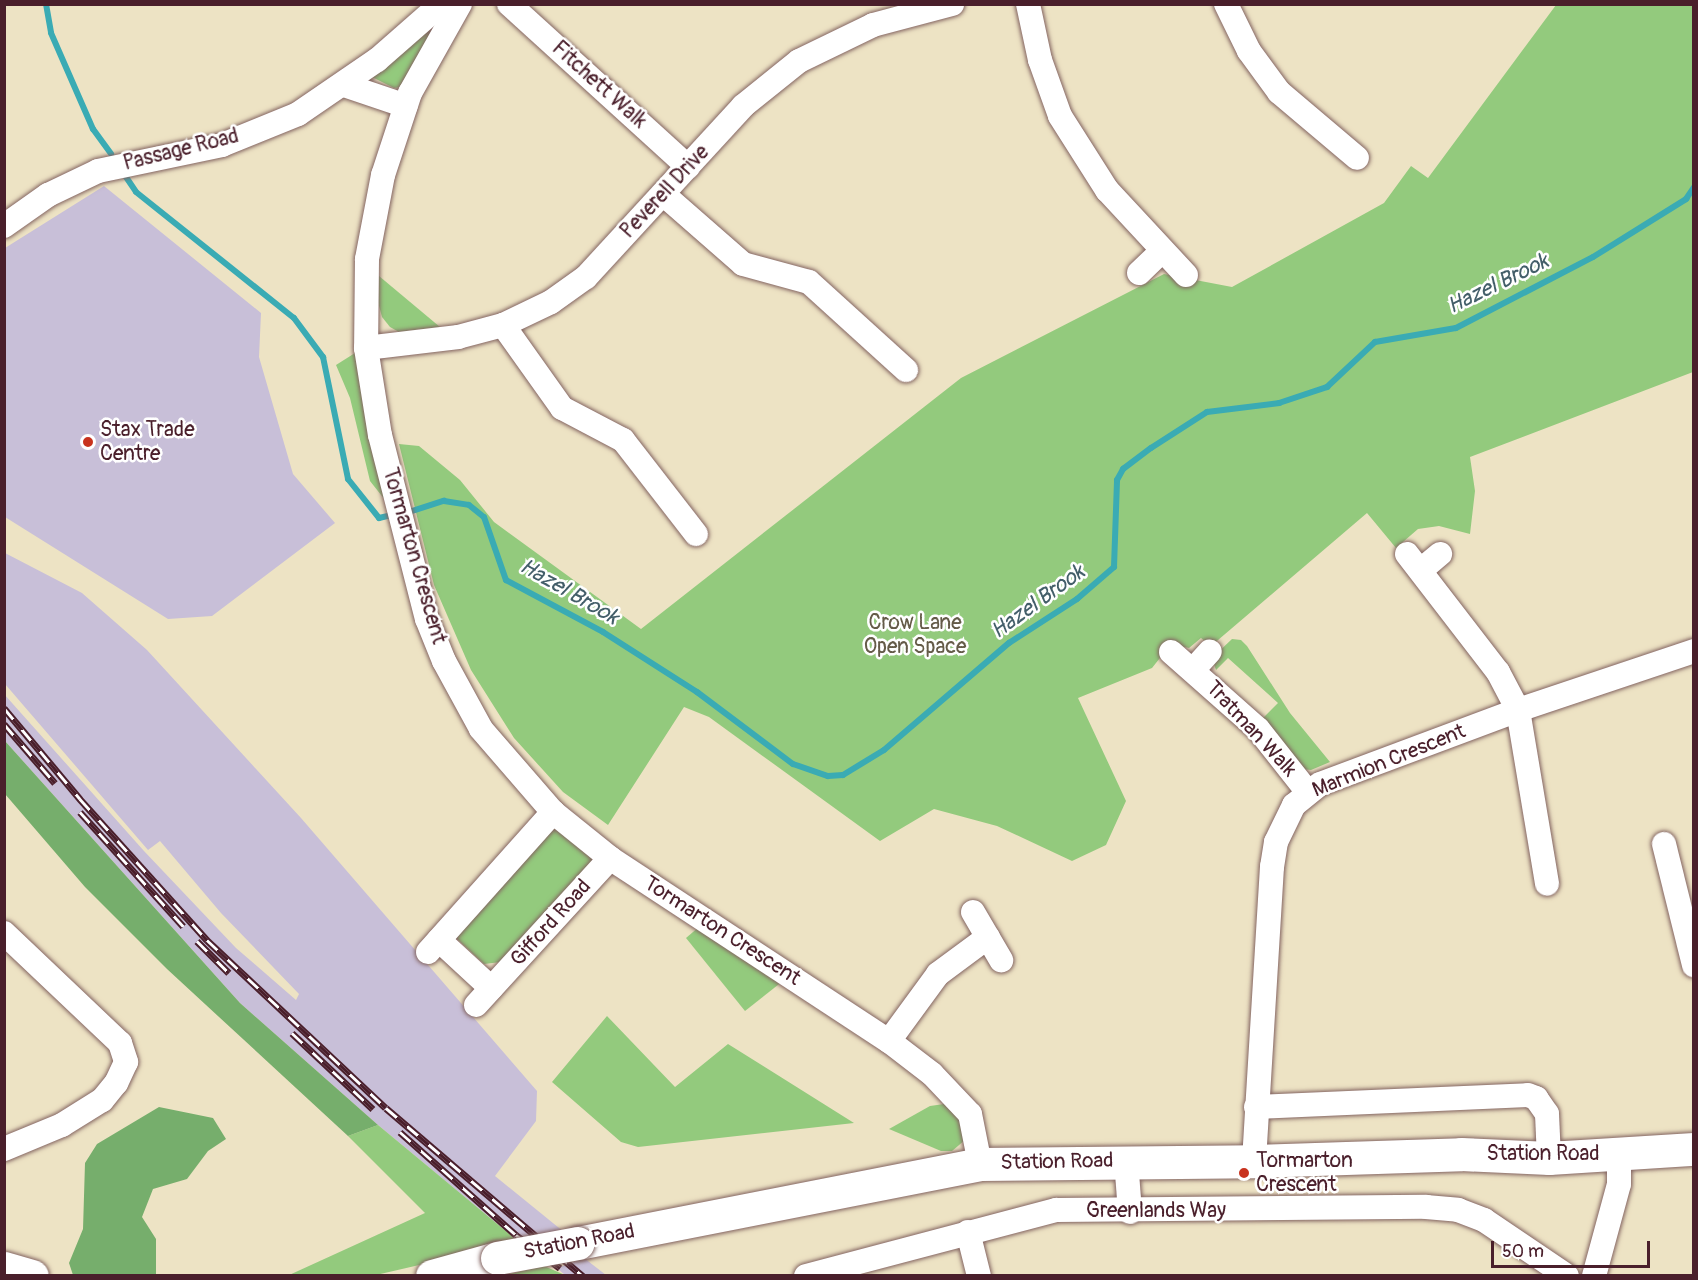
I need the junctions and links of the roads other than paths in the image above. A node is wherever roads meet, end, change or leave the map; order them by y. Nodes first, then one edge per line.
1 (441, 4) edge
2 (460, 4) edge
3 (509, 4) edge
4 (952, 4) edge
5 (1028, 4) edge
6 (1226, 4) edge
7 (344, 85) junction
8 (405, 106) junction
9 (1357, 158) dead end
10 (688, 166) junction
11 (663, 194) junction
12 (4, 226) edge
13 (1161, 251) junction
14 (1139, 273) dead end
15 (1186, 275) dead end
16 (503, 325) junction
17 (366, 348) junction
18 (906, 370) dead end
19 (696, 534) dead end
20 (1440, 554) dead end
21 (1210, 651) dead end
22 (1694, 651) edge
23 (1171, 652) dead end
24 (1193, 670) junction
25 (1518, 710) junction
26 (1307, 791) junction
27 (553, 812) junction
28 (1664, 844) dead end
29 (610, 858) junction
30 (1547, 884) dead end
31 (973, 912) dead end
32 (4, 933) edge
33 (988, 937) junction
34 (1000, 960) dead end
35 (1694, 965) edge
36 (890, 1041) junction
37 (1256, 1107) junction
38 (4, 1149) edge
39 (1694, 1149) edge
40 (1619, 1154) junction
41 (1549, 1158) junction
42 (1126, 1160) junction
43 (1254, 1161) junction
44 (980, 1164) junction
45 (1130, 1212) junction
46 (968, 1232) junction
47 (432, 1275) edge
48 (806, 1275) edge
49 (979, 1275) edge
50 (1567, 1275) edge
51 (1594, 1275) edge

1 - 7 street, Passage Road
2 - 8 street, Tormarton Crescent
3 - 10 street, Fitchett Walk
4 - 10 street, Peverell Drive
5 - 13 street
6 - 9 street
7 - 8 street
7 - 12 street, Passage Road
8 - 17 street, Tormarton Crescent
10 - 11 street, Peverell Drive
11 - 16 street, Peverell Drive
11 - 18 street
13 - 14 street
13 - 15 street
16 - 17 street, Peverell Drive
16 - 19 street
17 - 27 street, Tormarton Crescent
20 - 25 street
21 - 24 street, Tratman Walk
22 - 25 street, Marmion Crescent
23 - 24 street, Tratman Walk
24 - 26 street, Tratman Walk
25 - 26 street, Marmion Crescent
25 - 30 street
26 - 37 street, Marmion Crescent
27 - 29 street, Tormarton Crescent
27 - 29 street, Gifford Road
28 - 35 street
29 - 36 street, Tormarton Crescent
31 - 33 street
32 - 38 street
33 - 34 street
33 - 36 street
36 - 44 street, Tormarton Crescent
37 - 41 street
37 - 43 street, Marmion Crescent
39 - 40 main road, Station Road
40 - 41 main road, Station Road
40 - 51 street
41 - 43 main road, Station Road
42 - 43 main road, Station Road
42 - 44 main road, Station Road
42 - 45 street
44 - 47 main road, Station Road, bridge
45 - 46 street, Greenlands Way
45 - 50 street, Greenlands Way
46 - 48 street, Greenlands Way
46 - 49 street

